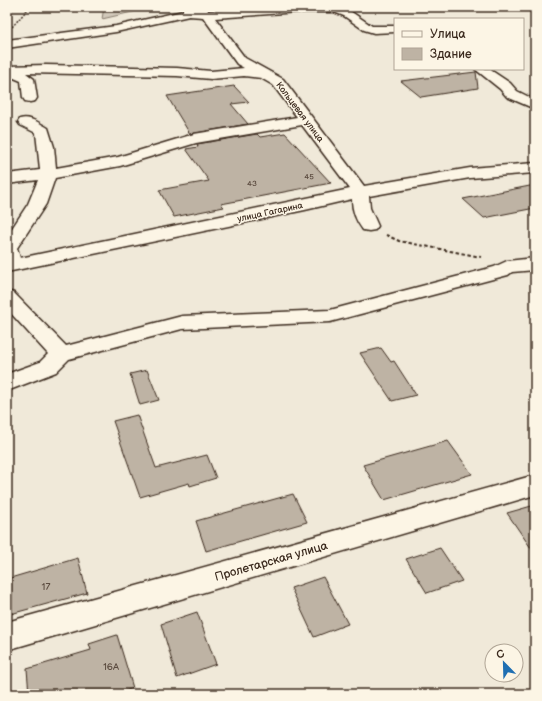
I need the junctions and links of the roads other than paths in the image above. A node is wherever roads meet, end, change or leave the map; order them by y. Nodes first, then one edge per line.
1 (220, 7) edge
2 (188, 10) edge
3 (207, 15) junction
4 (394, 29) edge
5 (7, 44) edge
6 (7, 70) edge
7 (482, 70) edge
8 (265, 74) junction
9 (30, 98) dead end
10 (535, 105) edge
11 (305, 120) junction
12 (25, 122) dead end
13 (535, 168) edge
14 (48, 174) junction
15 (7, 179) edge
16 (360, 192) junction
17 (369, 226) road end
18 (535, 264) edge
19 (10, 265) edge
20 (7, 297) edge
21 (61, 354) junction
22 (7, 384) edge
23 (535, 485) edge
24 (7, 636) edge

1 - 2 street
2 - 3 street
2 - 5 street
3 - 4 street
3 - 8 street, Кольцевая улица
6 - 8 street
6 - 9 street
7 - 10 street
8 - 11 street, Кольцевая улица
11 - 14 street
11 - 16 street, Кольцевая улица
12 - 14 street
13 - 16 street, улица Гагарина
14 - 15 street
14 - 19 street
16 - 17 street, Кольцевая улица
16 - 19 street, улица Гагарина
18 - 21 street
20 - 21 street
21 - 22 street
23 - 24 street, Пролетарская улица

